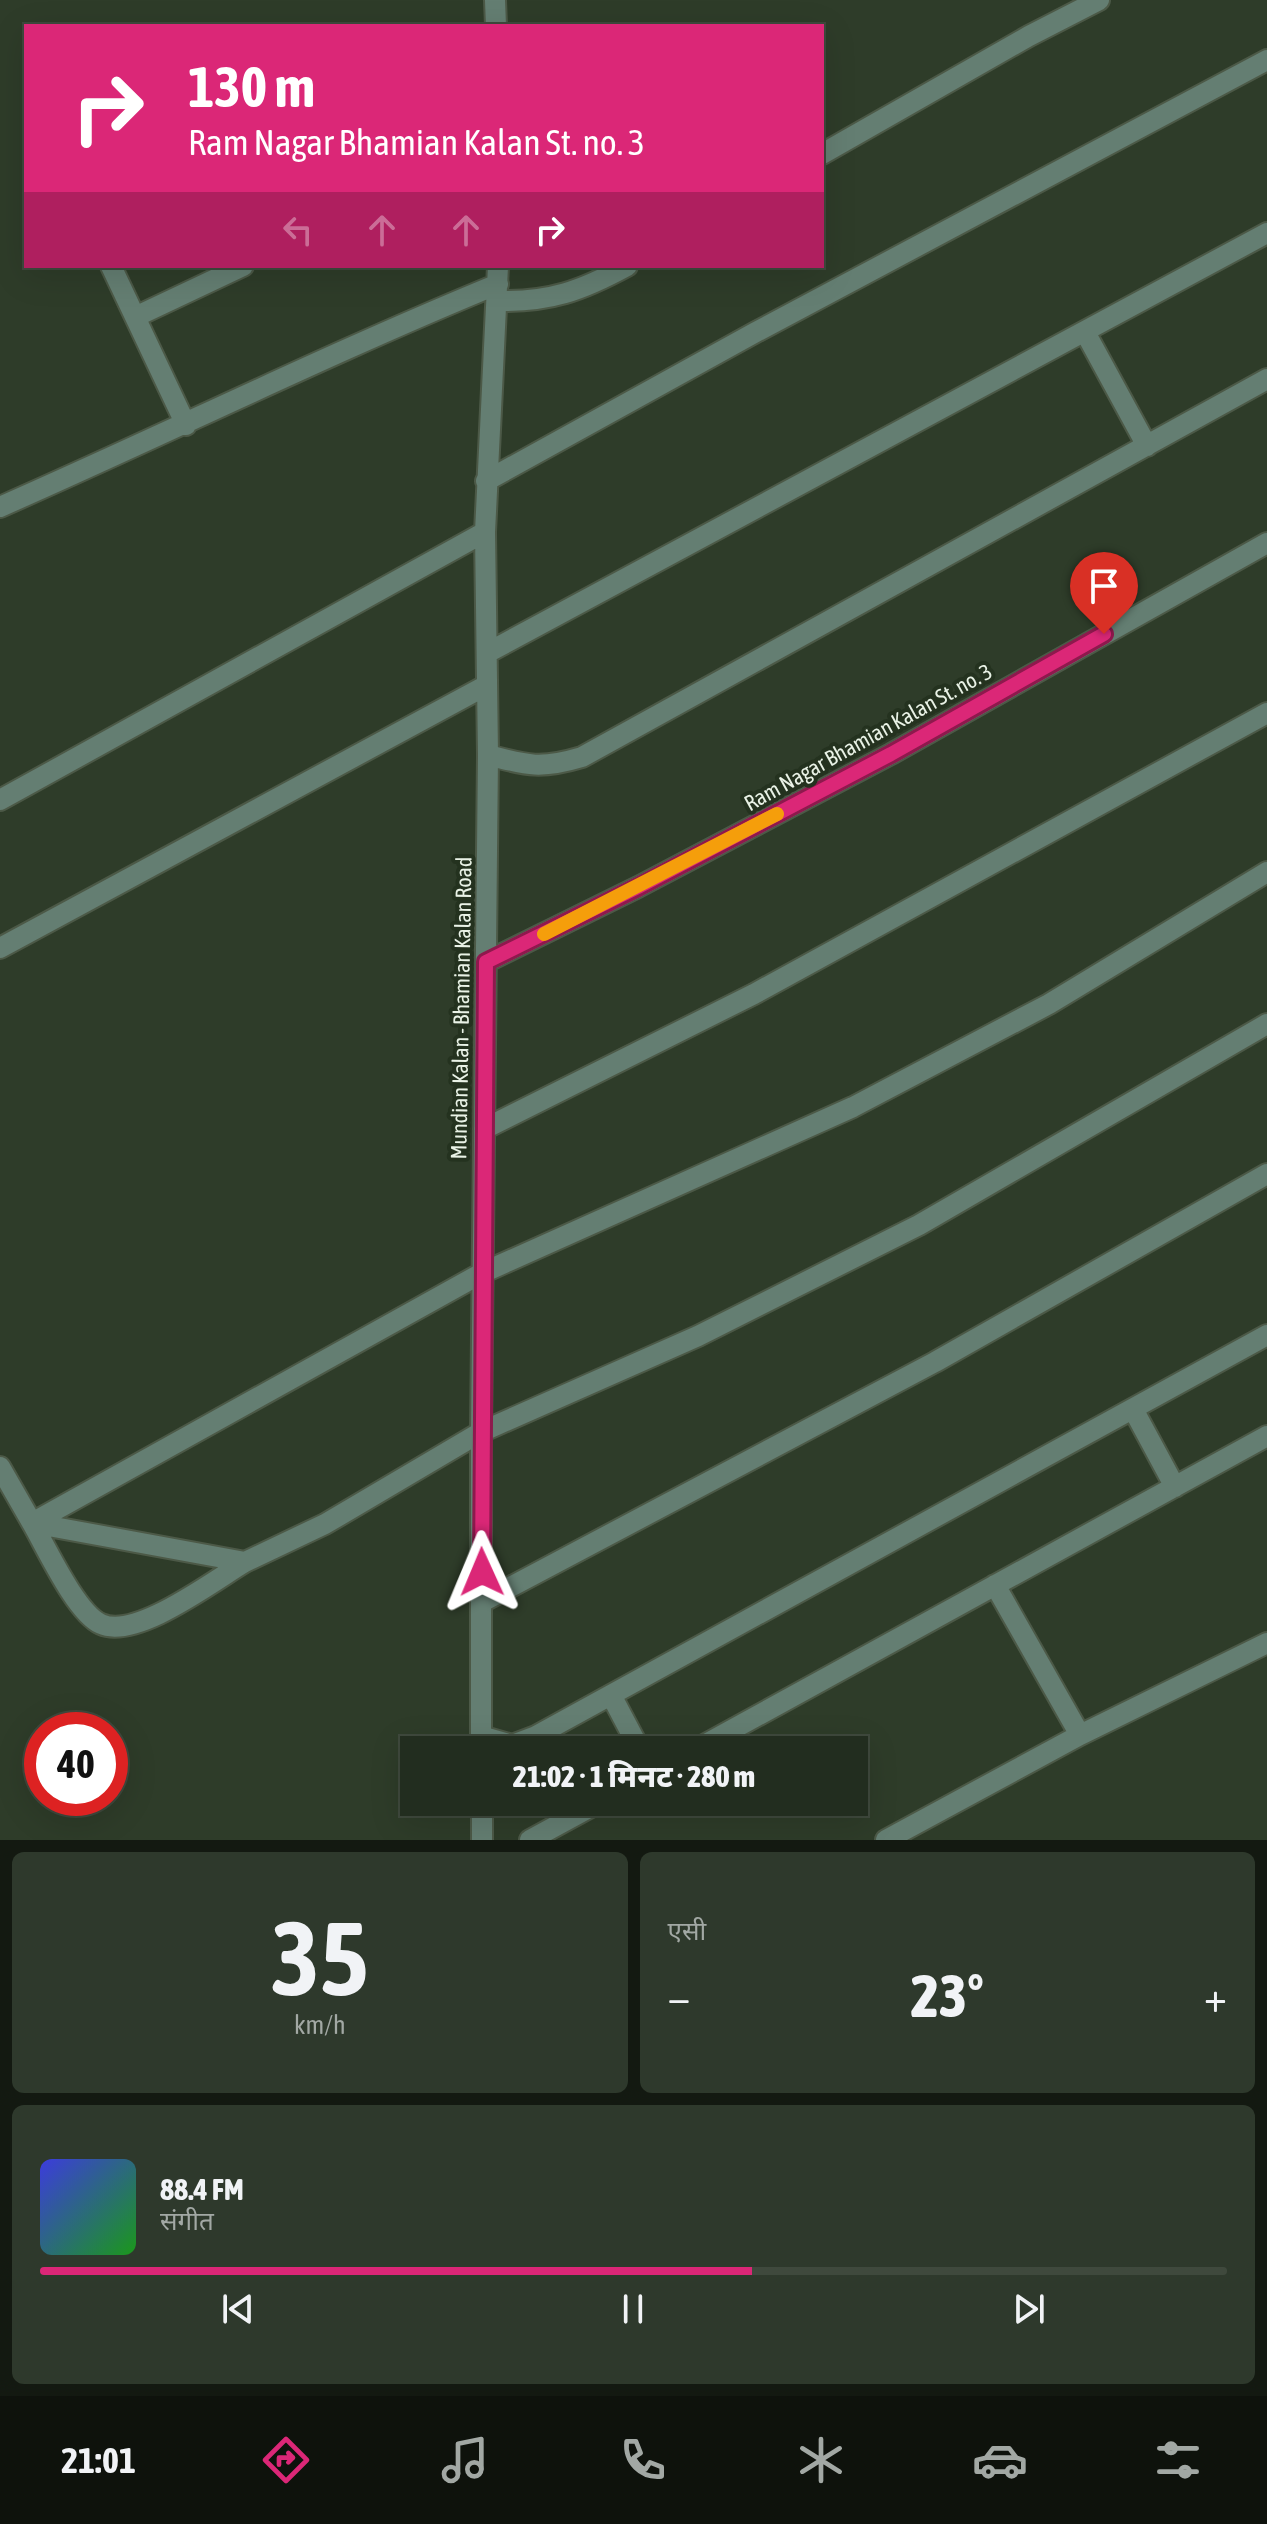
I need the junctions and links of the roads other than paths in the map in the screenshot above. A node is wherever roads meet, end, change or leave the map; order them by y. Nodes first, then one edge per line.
1 (495, 0) edge
2 (1099, 0) edge
3 (496, 24) edge
4 (1267, 60) edge
5 (824, 153) edge
6 (1267, 233) edge
7 (112, 268) edge
8 (239, 268) edge
9 (623, 268) edge
10 (498, 284) edge
11 (135, 317) junction
12 (1085, 332) junction
13 (1267, 379) edge
14 (186, 425) junction
15 (1147, 446) junction
16 (486, 481) junction
17 (0, 507) edge
18 (485, 532) junction
19 (1267, 543) edge
20 (487, 653) junction
21 (487, 685) junction
22 (1267, 713) edge
23 (488, 755) junction
24 (0, 800) edge
25 (1267, 872) edge
26 (0, 948) edge
27 (486, 962) junction
28 (1267, 1024) edge
29 (484, 1129) junction
30 (1267, 1174) edge
31 (482, 1273) junction
32 (1267, 1335) edge
33 (1133, 1409) junction
34 (481, 1432) junction
35 (1267, 1436) edge
36 (0, 1467) edge
37 (1175, 1487) junction
38 (32, 1523) junction
39 (245, 1562) junction
40 (995, 1585) junction
41 (482, 1602) junction
42 (1267, 1643) edge
43 (611, 1695) junction
44 (1080, 1735) junction
45 (481, 1736) edge
46 (536, 1736) edge
47 (633, 1736) edge
48 (720, 1736) edge
49 (482, 1816) edge
50 (574, 1816) edge
51 (482, 1840) edge
52 (530, 1840) edge
53 (886, 1840) edge

1 - 3 street
2 - 5 street
4 - 16 street
6 - 12 street
7 - 11 street
8 - 11 street
9 - 10 street
10 - 14 street
10 - 16 street, Mundian Kalan - Bhamian Kalan Road
11 - 14 street
12 - 15 street
12 - 20 street
13 - 15 street
14 - 17 street
15 - 23 street
16 - 18 street, Mundian Kalan - Bhamian Kalan Road
18 - 20 street, Mundian Kalan - Bhamian Kalan Road
18 - 24 street
19 - 27 street, Ram Nagar Bhamian Kalan St. no. 3
20 - 21 street, Mundian Kalan - Bhamian Kalan Road
21 - 23 street, Mundian Kalan - Bhamian Kalan Road
21 - 26 street
22 - 29 street
23 - 27 street, Mundian Kalan - Bhamian Kalan Road
25 - 31 street
27 - 29 street, Mundian Kalan - Bhamian Kalan Road
28 - 34 street
29 - 31 street, Mundian Kalan - Bhamian Kalan Road
30 - 41 street
31 - 34 street, Mundian Kalan - Bhamian Kalan Road
31 - 38 street
32 - 33 street
33 - 37 street
33 - 43 street
34 - 39 street
34 - 41 street, Mundian Kalan - Bhamian Kalan Road
35 - 37 street
36 - 38 street
37 - 40 street
38 - 39 street
38 - 39 street
40 - 44 street
40 - 48 street
41 - 45 street, Mundian Kalan - Bhamian Kalan Road
42 - 44 street
43 - 46 street
43 - 47 street
44 - 53 street
49 - 51 street
50 - 52 street

